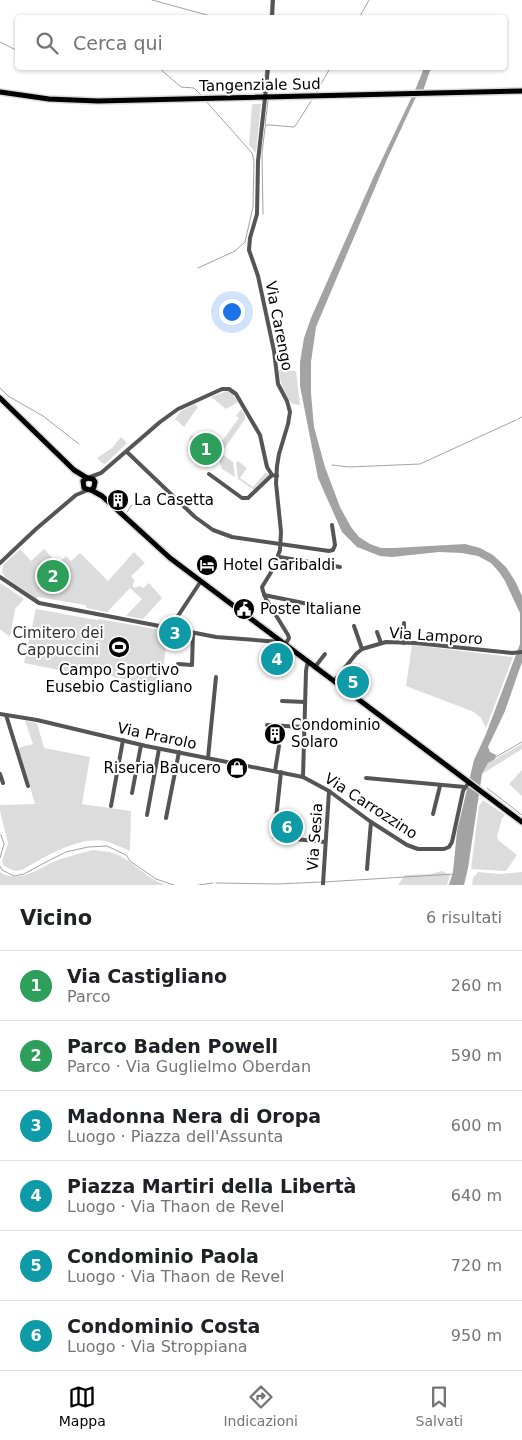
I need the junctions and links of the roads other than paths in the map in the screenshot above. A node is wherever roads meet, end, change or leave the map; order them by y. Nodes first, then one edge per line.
1 (273, 0) edge
2 (272, 15) edge
3 (268, 70) edge
4 (0, 92) edge
5 (522, 92) edge
6 (265, 98) junction
7 (0, 398) edge
8 (127, 452) junction
9 (74, 470) junction
10 (101, 473) junction
11 (209, 474) dead end
12 (274, 475) junction
13 (89, 478) junction
14 (95, 483) junction
15 (83, 484) junction
16 (90, 490) junction
17 (79, 493) junction
18 (102, 496) junction
19 (332, 525) dead end
20 (281, 544) junction
21 (279, 557) junction
22 (0, 563) edge
23 (340, 567) dead end
24 (0, 577) edge
25 (201, 581) junction
26 (264, 595) junction
27 (318, 606) dead end
28 (404, 623) dead end
29 (354, 626) dead end
30 (170, 628) junction
31 (377, 632) dead end
32 (193, 633) junction
33 (283, 643) junction
34 (381, 643) junction
35 (404, 643) junction
36 (362, 649) junction
37 (522, 652) edge
38 (325, 654) dead end
39 (309, 662) junction
40 (178, 664) dead end
41 (314, 666) junction
42 (216, 677) dead end
43 (334, 681) junction
44 (282, 701) dead end
45 (304, 702) junction
46 (0, 714) edge
47 (6, 715) junction
48 (268, 725) dead end
49 (303, 727) junction
50 (123, 740) junction
51 (141, 745) junction
52 (279, 746) dead end
53 (159, 748) junction
54 (179, 752) junction
55 (208, 758) junction
56 (275, 771) junction
57 (281, 772) junction
58 (0, 774) edge
59 (303, 777) junction
60 (366, 778) dead end
61 (3, 783) dead end
62 (468, 784) junction
63 (28, 786) dead end
64 (440, 786) junction
65 (329, 791) junction
66 (132, 793) dead end
67 (111, 806) dead end
68 (433, 814) dead end
69 (148, 815) dead end
70 (166, 818) dead end
71 (371, 822) junction
72 (522, 822) edge
73 (325, 842) junction
74 (367, 869) dead end
75 (323, 884) edge

1 - 2 street
3 - 6 street, Via Carengo
4 - 6 main road, Tangenziale Sud
5 - 6 main road, Tangenziale Sud
6 - 12 street, Via Carengo
7 - 9 main road
8 - 10 street
8 - 12 street
8 - 20 street
9 - 13 main road
9 - 15 main road
10 - 13 street
10 - 14 street
11 - 12 street
12 - 20 street, Via Carengo
13 - 14 main road
13 - 15 main road
14 - 16 main road
14 - 18 main road
15 - 16 main road
15 - 17 street
16 - 17 street
16 - 18 main road
17 - 22 street
18 - 25 main road
19 - 20 street
20 - 21 street, Via Carengo
21 - 23 street
21 - 26 street, Via Carengo
24 - 30 street
25 - 30 street
25 - 33 main road
26 - 27 street
26 - 33 street
28 - 35 street
29 - 36 street
30 - 32 street
31 - 34 street
32 - 33 street
32 - 40 street
33 - 39 main road
34 - 35 street, Via Lamporo
34 - 36 street, Via Lamporo
35 - 37 street, Via Lamporo
36 - 43 street, Via Lamporo
38 - 41 street
39 - 41 main road
39 - 45 street
41 - 43 main road
42 - 55 street
43 - 62 main road
44 - 45 street
45 - 49 street
46 - 47 street, Via Prarolo
47 - 50 street, Via Prarolo
47 - 63 street
48 - 49 street
49 - 59 street
50 - 51 street, Via Prarolo
50 - 67 street
51 - 53 street, Via Prarolo
51 - 66 street
52 - 56 street
53 - 54 street, Via Prarolo
53 - 69 street
54 - 55 street, Via Prarolo
54 - 70 street
55 - 56 street, Via Prarolo
56 - 57 street, Via Prarolo
57 - 59 street, Via Prarolo
57 - 73 street
58 - 61 street
59 - 65 street, Via Carrozzino
60 - 64 street
62 - 64 street
62 - 71 street, Via Carrozzino
62 - 72 main road
64 - 68 street
65 - 71 street, Via Carrozzino
65 - 73 street, Via Sesia
71 - 74 street
73 - 75 street, Via Sesia

